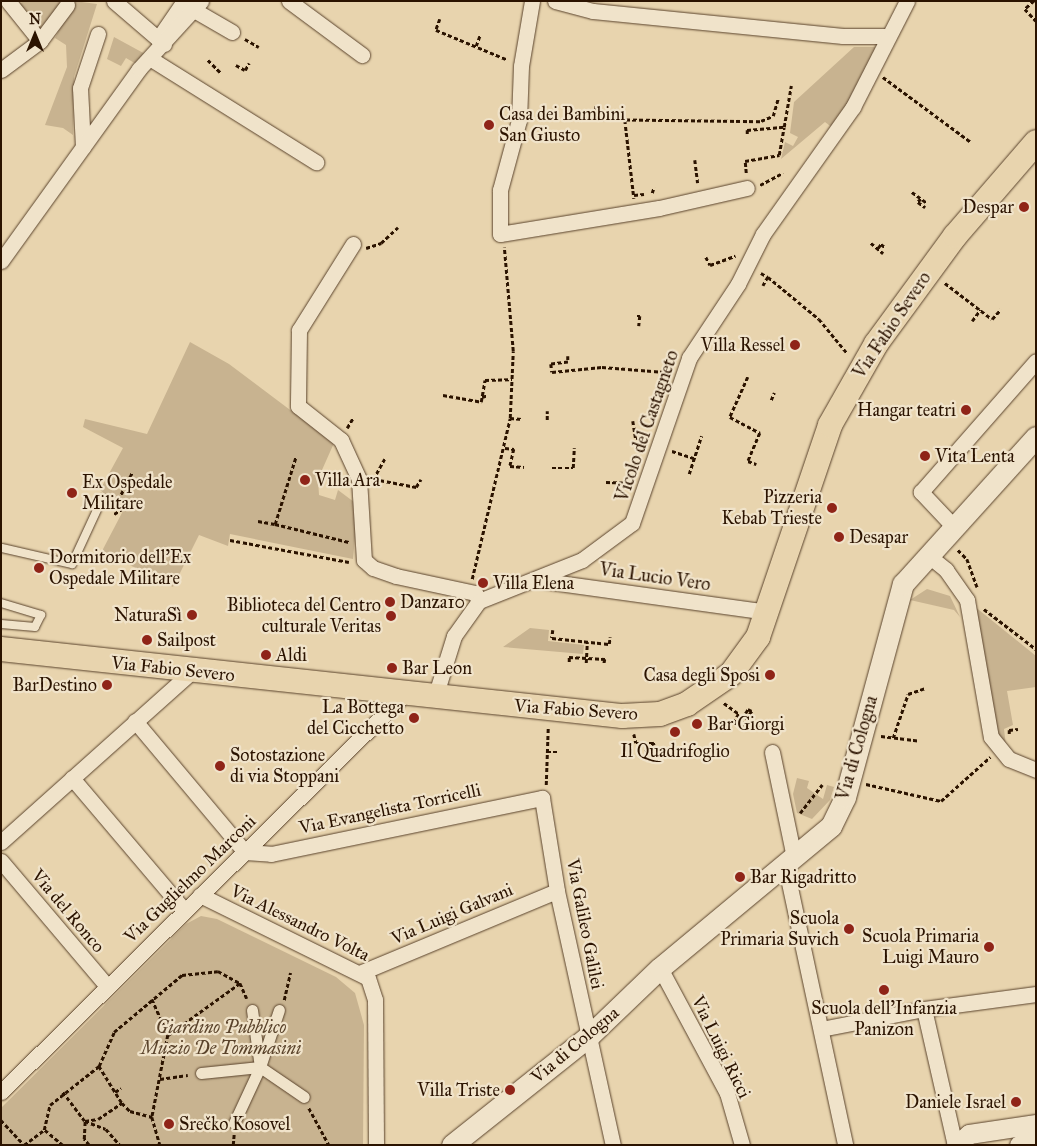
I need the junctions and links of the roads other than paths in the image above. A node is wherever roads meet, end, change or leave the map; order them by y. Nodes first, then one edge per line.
1 (8, 1) edge
2 (114, 1) edge
3 (289, 1) edge
4 (532, 1) edge
5 (555, 1) edge
6 (907, 1) edge
7 (193, 4) edge
8 (67, 5) dead end
9 (232, 32) dead end
10 (98, 34) dead end
11 (887, 36) junction
12 (40, 41) junction
13 (161, 41) junction
14 (362, 56) dead end
15 (151, 58) junction
16 (1, 70) edge
17 (84, 147) junction
18 (1034, 148) edge
19 (316, 162) dead end
20 (747, 188) road end
21 (357, 246) road end
22 (1, 261) edge
23 (1036, 361) edge
24 (1036, 437) edge
25 (102, 500) dead end
26 (955, 538) junction
27 (2, 548) edge
28 (929, 556) junction
29 (536, 580) junction
30 (474, 596) junction
31 (1, 603) edge
32 (768, 612) junction
33 (1, 624) edge
34 (1, 650) edge
35 (192, 671) junction
36 (405, 694) junction
37 (435, 697) junction
38 (136, 721) junction
39 (772, 752) dead end
40 (1036, 770) edge
41 (72, 778) junction
42 (544, 792) joint
43 (1, 842) edge
44 (245, 852) junction
45 (790, 860) junction
46 (1, 861) edge
47 (557, 891) junction
48 (200, 894) junction
49 (184, 910) junction
50 (660, 968) junction
51 (362, 972) junction
52 (106, 986) junction
53 (1036, 994) edge
54 (924, 1009) junction
55 (252, 1010) road end
56 (279, 1010) road end
57 (821, 1029) junction
58 (589, 1036) junction
59 (260, 1067) junction
60 (201, 1073) road end
61 (1, 1092) edge
62 (304, 1098) road end
63 (234, 1123) dead end
64 (1036, 1124) edge
65 (1036, 1139) edge
66 (986, 1140) edge
67 (376, 1145) edge
68 (452, 1145) edge
69 (613, 1145) edge
70 (742, 1145) edge
71 (845, 1145) edge
72 (956, 1145) edge
73 (1019, 1145) edge

1 - 12 street
2 - 13 street
3 - 14 street
4 - 20 street
5 - 11 street
6 - 11 street, Vicolo del Castagneto
7 - 9 street
7 - 13 street
8 - 12 street
10 - 17 street
11 - 29 street, Vicolo del Castagneto
12 - 16 street
13 - 15 street
15 - 17 street
15 - 19 street
17 - 22 street
18 - 32 main road, Via Fabio Severo
21 - 30 street
23 - 26 street
24 - 26 main road, Via di Cologna
25 - 27 lane
26 - 28 main road, Via di Cologna
28 - 40 street
28 - 45 main road, Via di Cologna
29 - 30 street, Vicolo del Castagneto
29 - 32 street, Via Lucio Vero
30 - 37 street
31 - 33 lane
32 - 37 main road, Via Fabio Severo
34 - 35 main road, Via Fabio Severo
35 - 36 main road, Via Fabio Severo
35 - 38 street
36 - 37 main road, Via Fabio Severo
36 - 44 street, Via Guglielmo Marconi
38 - 41 street
38 - 44 street
39 - 45 street
41 - 43 street
41 - 49 street
42 - 44 street, Via Evangelista Torricelli
42 - 47 street, Via Galileo Galilei
44 - 48 street, Via Guglielmo Marconi
45 - 50 main road, Via di Cologna
45 - 57 street
46 - 52 street, Via del Ronco
47 - 51 street, Via Luigi Galvani
47 - 58 street, Via Galileo Galilei
48 - 49 street, Via Guglielmo Marconi
48 - 51 street, Via Alessandro Volta
49 - 52 street, Via Guglielmo Marconi
50 - 58 main road, Via di Cologna
50 - 70 street, Via Luigi Ricci
51 - 67 street, Via Alessandro Volta
52 - 61 street, Via Guglielmo Marconi
53 - 54 street
54 - 57 street
54 - 72 street
55 - 59 street
56 - 59 street
57 - 71 street
58 - 68 main road, Via di Cologna
58 - 69 street, Via Galileo Galilei
59 - 60 street
59 - 62 street
59 - 63 street
64 - 66 street
65 - 73 street
66 - 72 street

